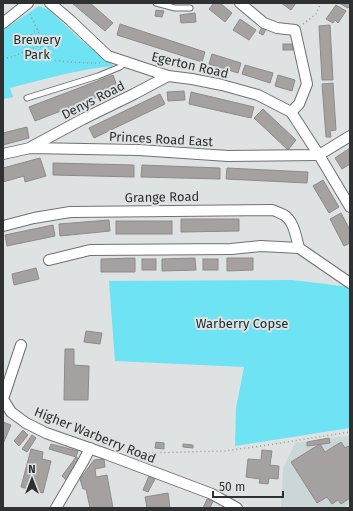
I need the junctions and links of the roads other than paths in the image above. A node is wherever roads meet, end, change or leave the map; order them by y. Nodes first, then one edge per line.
1 (50, 3) edge
2 (156, 3) edge
3 (240, 3) edge
4 (26, 4) edge
5 (190, 8) dead end
6 (3, 23) edge
7 (127, 62) junction
8 (168, 76) junction
9 (27, 98) dead end
10 (291, 112) junction
11 (350, 136) edge
12 (30, 148) junction
13 (3, 154) edge
14 (319, 155) junction
15 (350, 207) edge
16 (3, 226) edge
17 (299, 248) junction
18 (49, 260) dead end
19 (350, 283) edge
20 (21, 345) dead end
21 (90, 448) junction
22 (56, 508) edge
23 (237, 508) edge

1 - 7 street, Egerton Road
2 - 5 lane
3 - 10 street
4 - 6 street
7 - 8 street, Egerton Road
7 - 9 lane
8 - 10 street, Egerton Road
8 - 12 street, Denys Road
10 - 14 street, Egerton Road
11 - 14 street
12 - 13 street, Princes Road East
12 - 14 street, Princes Road East
14 - 15 street
16 - 17 street, Grange Road
17 - 18 street
17 - 19 street
20 - 21 street, Higher Warberry Road
21 - 22 street
21 - 23 street, Higher Warberry Road

